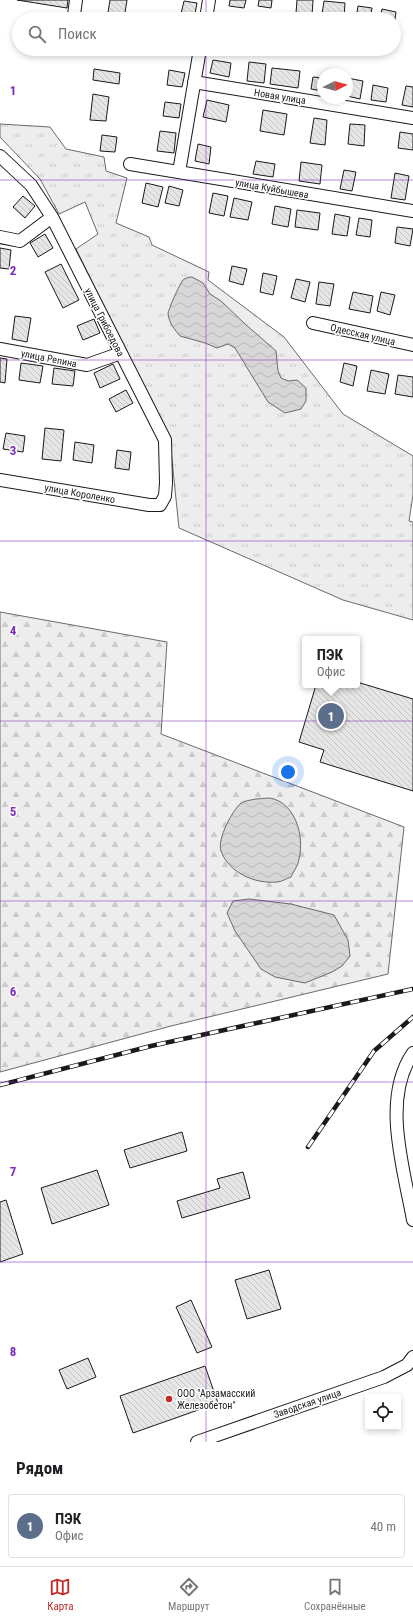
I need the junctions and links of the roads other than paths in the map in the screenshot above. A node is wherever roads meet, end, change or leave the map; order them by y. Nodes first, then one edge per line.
1 (76, 0) edge
2 (209, 0) edge
3 (74, 12) edge
4 (207, 12) edge
5 (199, 56) edge
6 (194, 82) junction
7 (413, 118) edge
8 (0, 156) edge
9 (130, 164) dead end
10 (179, 172) junction
11 (413, 212) edge
12 (52, 217) junction
13 (0, 237) edge
14 (313, 323) dead end
15 (413, 345) edge
16 (0, 349) edge
17 (121, 353) junction
18 (0, 480) edge
19 (160, 505) joint
20 (413, 1053) edge
21 (413, 1220) edge
22 (413, 1357) edge
23 (197, 1442) edge

1 - 3 street
2 - 4 street
5 - 6 street
6 - 7 street, Новая улица
6 - 10 street
8 - 12 street, улица Грибоедова
9 - 10 street, улица Куйбышева
10 - 11 street, улица Куйбышева
12 - 13 street
12 - 17 street, улица Грибоедова
14 - 15 street, Одесская улица
16 - 17 street, улица Репина
17 - 19 street, улица Грибоедова
18 - 19 street, улица Короленко
20 - 21 street
22 - 23 street, Заводская улица

